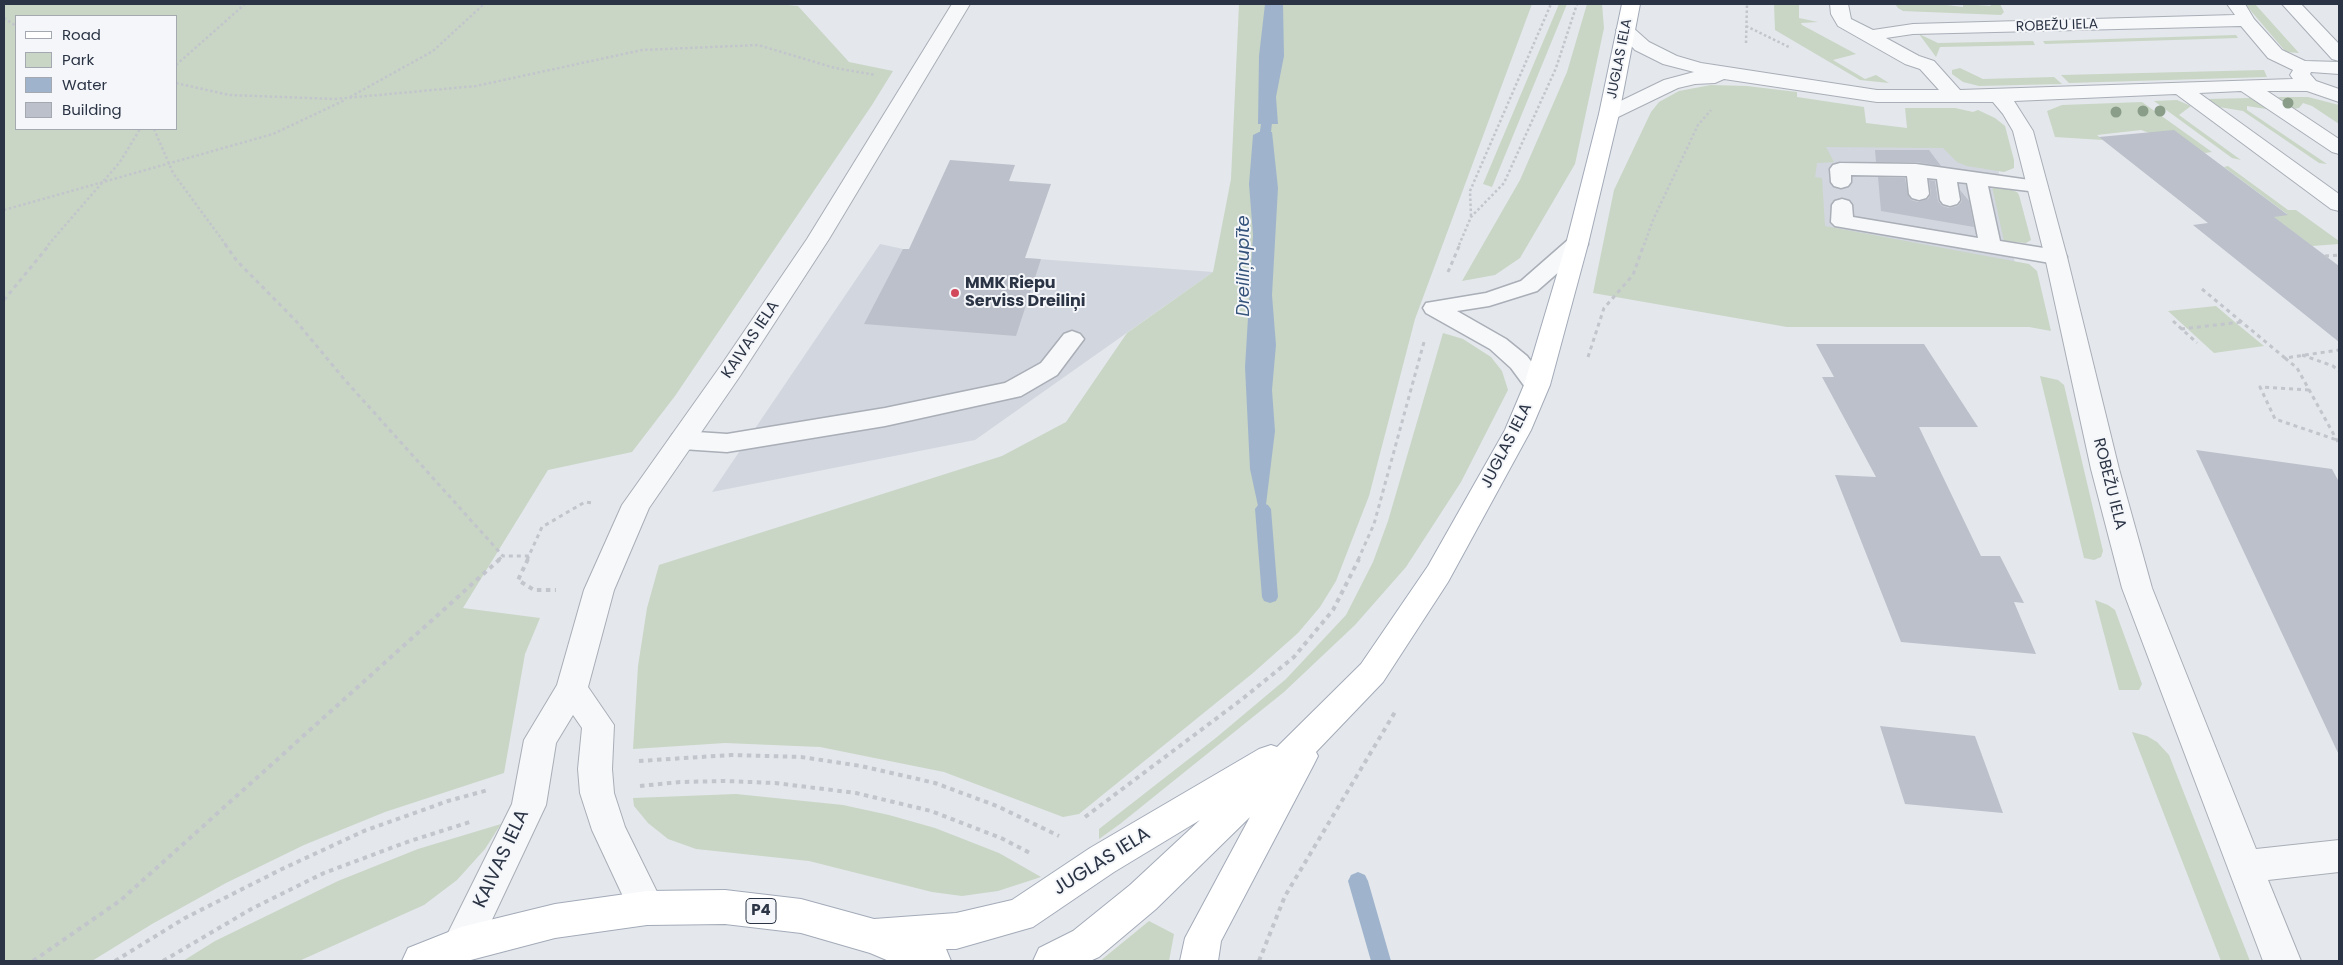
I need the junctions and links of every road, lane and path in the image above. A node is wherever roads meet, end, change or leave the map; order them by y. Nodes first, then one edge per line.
1 (245, 4) edge
2 (484, 4) edge
3 (961, 4) edge
4 (1551, 4) edge
5 (1577, 4) edge
6 (1631, 4) edge
7 (1748, 4) edge
8 (1839, 4) edge
9 (2236, 4) edge
10 (2291, 4) edge
11 (4, 18) edge
12 (2246, 20) junction
13 (15, 25) edge
14 (1625, 30) junction
15 (1870, 37) junction
16 (1746, 46) dead end
17 (2339, 55) edge
18 (178, 63) edge
19 (2339, 68) edge
20 (2303, 72) junction
21 (1740, 76) junction
22 (915, 82) junction
23 (178, 83) edge
24 (2245, 85) junction
25 (2180, 88) junction
26 (1998, 96) junction
27 (2339, 96) edge
28 (1956, 97) junction
29 (348, 98) junction
30 (1610, 114) junction
31 (139, 130) edge
32 (154, 130) edge
33 (2339, 148) edge
34 (169, 165) junction
35 (1916, 170) junction
36 (1946, 174) junction
37 (1841, 175) dead end
38 (1976, 178) junction
39 (105, 180) junction
40 (2037, 186) junction
41 (1919, 194) dead end
42 (1950, 200) dead end
43 (2339, 204) edge
44 (1842, 205) dead end
45 (4, 210) edge
46 (1471, 217) junction
47 (1577, 244) junction
48 (1990, 246) junction
49 (2339, 255) edge
50 (2325, 256) dead end
51 (2056, 257) junction
52 (2202, 289) dead end
53 (4, 300) edge
54 (1434, 308) junction
55 (2173, 321) dead end
56 (2242, 322) junction
57 (2181, 329) junction
58 (1072, 339) dead end
59 (2197, 342) dead end
60 (2339, 350) edge
61 (2301, 355) junction
62 (2285, 358) junction
63 (2339, 371) edge
64 (1537, 385) junction
65 (2309, 390) junction
66 (2339, 432) edge
67 (2334, 434) junction
68 (682, 440) junction
69 (2338, 442) edge
70 (636, 505) junction
71 (503, 556) junction
72 (529, 556) junction
73 (599, 590) junction
74 (572, 689) junction
75 (1313, 734) junction
76 (636, 786) dead end
77 (1083, 818) dead end
78 (478, 819) dead end
79 (1067, 830) dead end
80 (1053, 841) dead end
81 (1035, 855) dead end
82 (2339, 856) edge
83 (2246, 866) junction
84 (647, 908) junction
85 (873, 936) junction
86 (461, 945) junction
87 (32, 961) edge
88 (163, 961) edge
89 (421, 961) edge
90 (932, 961) edge
91 (1052, 961) edge
92 (1199, 961) edge
93 (2282, 961) edge

1 - 18 path
2 - 29 path
3 - 22 street, KAIVAS IELA
4 - 46 path
5 - 46 path
6 - 14 main road, JUGLAS IELA
7 - 16 path
8 - 15 street
9 - 12 street
10 - 17 street
11 - 13 path
12 - 15 street, ROBEŽU IELA
12 - 20 street
14 - 21 street
14 - 30 main road, JUGLAS IELA
15 - 28 street
19 - 20 street
20 - 24 street
20 - 27 street
21 - 28 street
21 - 30 street, JUGLAS IELA
22 - 29 path
22 - 68 street, KAIVAS IELA
23 - 29 path
24 - 25 street
24 - 33 street
25 - 26 street
25 - 43 street
26 - 28 street
26 - 40 street, ROBEŽU IELA
29 - 34 path
30 - 47 main road, JUGLAS IELA
31 - 39 path
32 - 34 path
34 - 39 path
34 - 71 path
35 - 36 lane
35 - 37 lane
35 - 41 lane
36 - 38 lane
36 - 42 lane
38 - 40 lane
38 - 48 lane
39 - 45 path
39 - 53 path
40 - 51 street, ROBEŽU IELA
44 - 48 lane
46 - 54 path
47 - 54 lane
47 - 64 main road, JUGLAS IELA
48 - 51 lane
49 - 50 path
51 - 83 street, ROBEŽU IELA
52 - 56 path
54 - 64 lane
54 - 77 path
55 - 57 path
56 - 57 path
56 - 62 path
57 - 59 path
58 - 68 lane
60 - 61 path
61 - 62 path
61 - 63 path
62 - 65 path
64 - 75 main road, JUGLAS IELA
65 - 67 path
65 - 69 path
66 - 67 path
67 - 69 path
68 - 70 street, KAIVAS IELA
70 - 72 path
70 - 73 street, KAIVAS IELA
71 - 72 path
71 - 87 path
72 - 73 path
73 - 74 street, KAIVAS IELA
74 - 84 street
74 - 86 street, KAIVAS IELA
75 - 85 main road, JUGLAS IELA
75 - 91 main road, JUGLAS IELA
75 - 92 main road, JUGLAS IELA
76 - 81 path
78 - 88 path
79 - 80 path
82 - 83 street
83 - 93 street, ROBEŽU IELA
84 - 85 main road, P4
84 - 86 main road, P4
85 - 90 main road, P4
86 - 89 main road, P4

